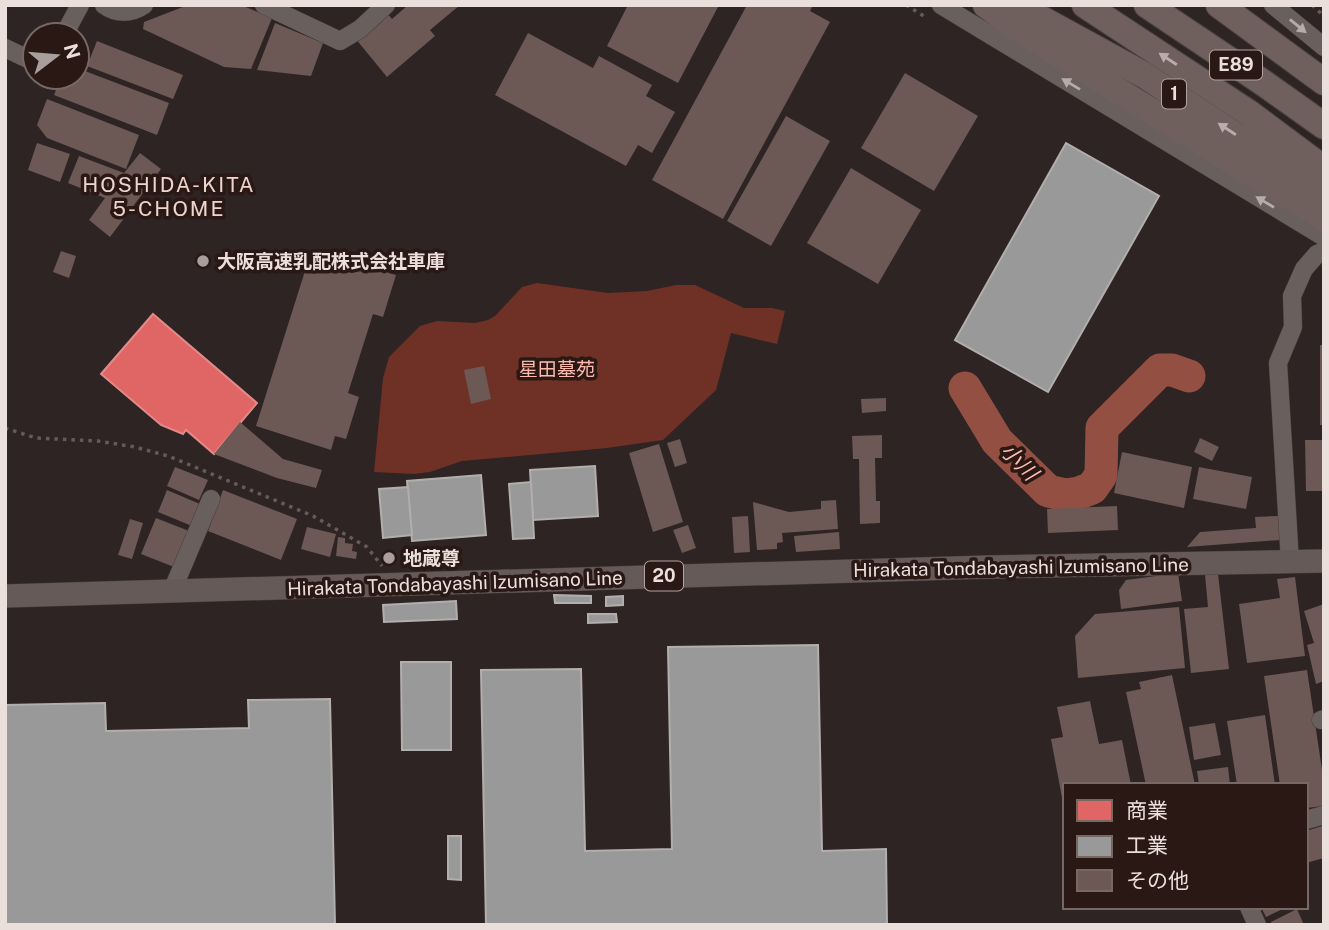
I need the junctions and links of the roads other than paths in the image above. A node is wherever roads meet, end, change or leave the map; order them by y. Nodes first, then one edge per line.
1 (80, 5) edge
2 (104, 5) edge
3 (144, 5) edge
4 (264, 5) edge
5 (386, 5) edge
6 (940, 5) edge
7 (986, 5) edge
8 (1016, 5) edge
9 (1085, 5) edge
10 (1147, 5) edge
11 (1219, 5) edge
12 (1242, 5) edge
13 (1273, 5) edge
14 (71, 21) edge
15 (1324, 47) edge
16 (5, 48) edge
17 (21, 56) edge
18 (1318, 77) edge
19 (1324, 126) edge
20 (1324, 169) edge
21 (1324, 195) edge
22 (1324, 218) edge
23 (1322, 251) edge
24 (211, 499) dead end
25 (1324, 561) edge
26 (1290, 562) junction
27 (172, 591) junction
28 (5, 596) edge
29 (1250, 909) edge
30 (1257, 925) edge

1 - 14 street
2 - 3 street
4 - 5 street
23 -> 6 street
7 - 22 highway
21 -> 8 highway, 1
20 -> 9 highway, E89
10 - 19 highway, E89
11 - 18 highway
12 - 18 highway
13 -> 15 street
16 - 17 street
23 - 26 street
24 - 27 street
25 - 26 main road, Hirakata Tondabayashi Izumisano Line / 20
26 - 27 main road, Hirakata Tondabayashi Izumisano Line / 20
27 - 28 main road, Hirakata Tondabayashi Izumisano Line / 20
29 - 30 street

